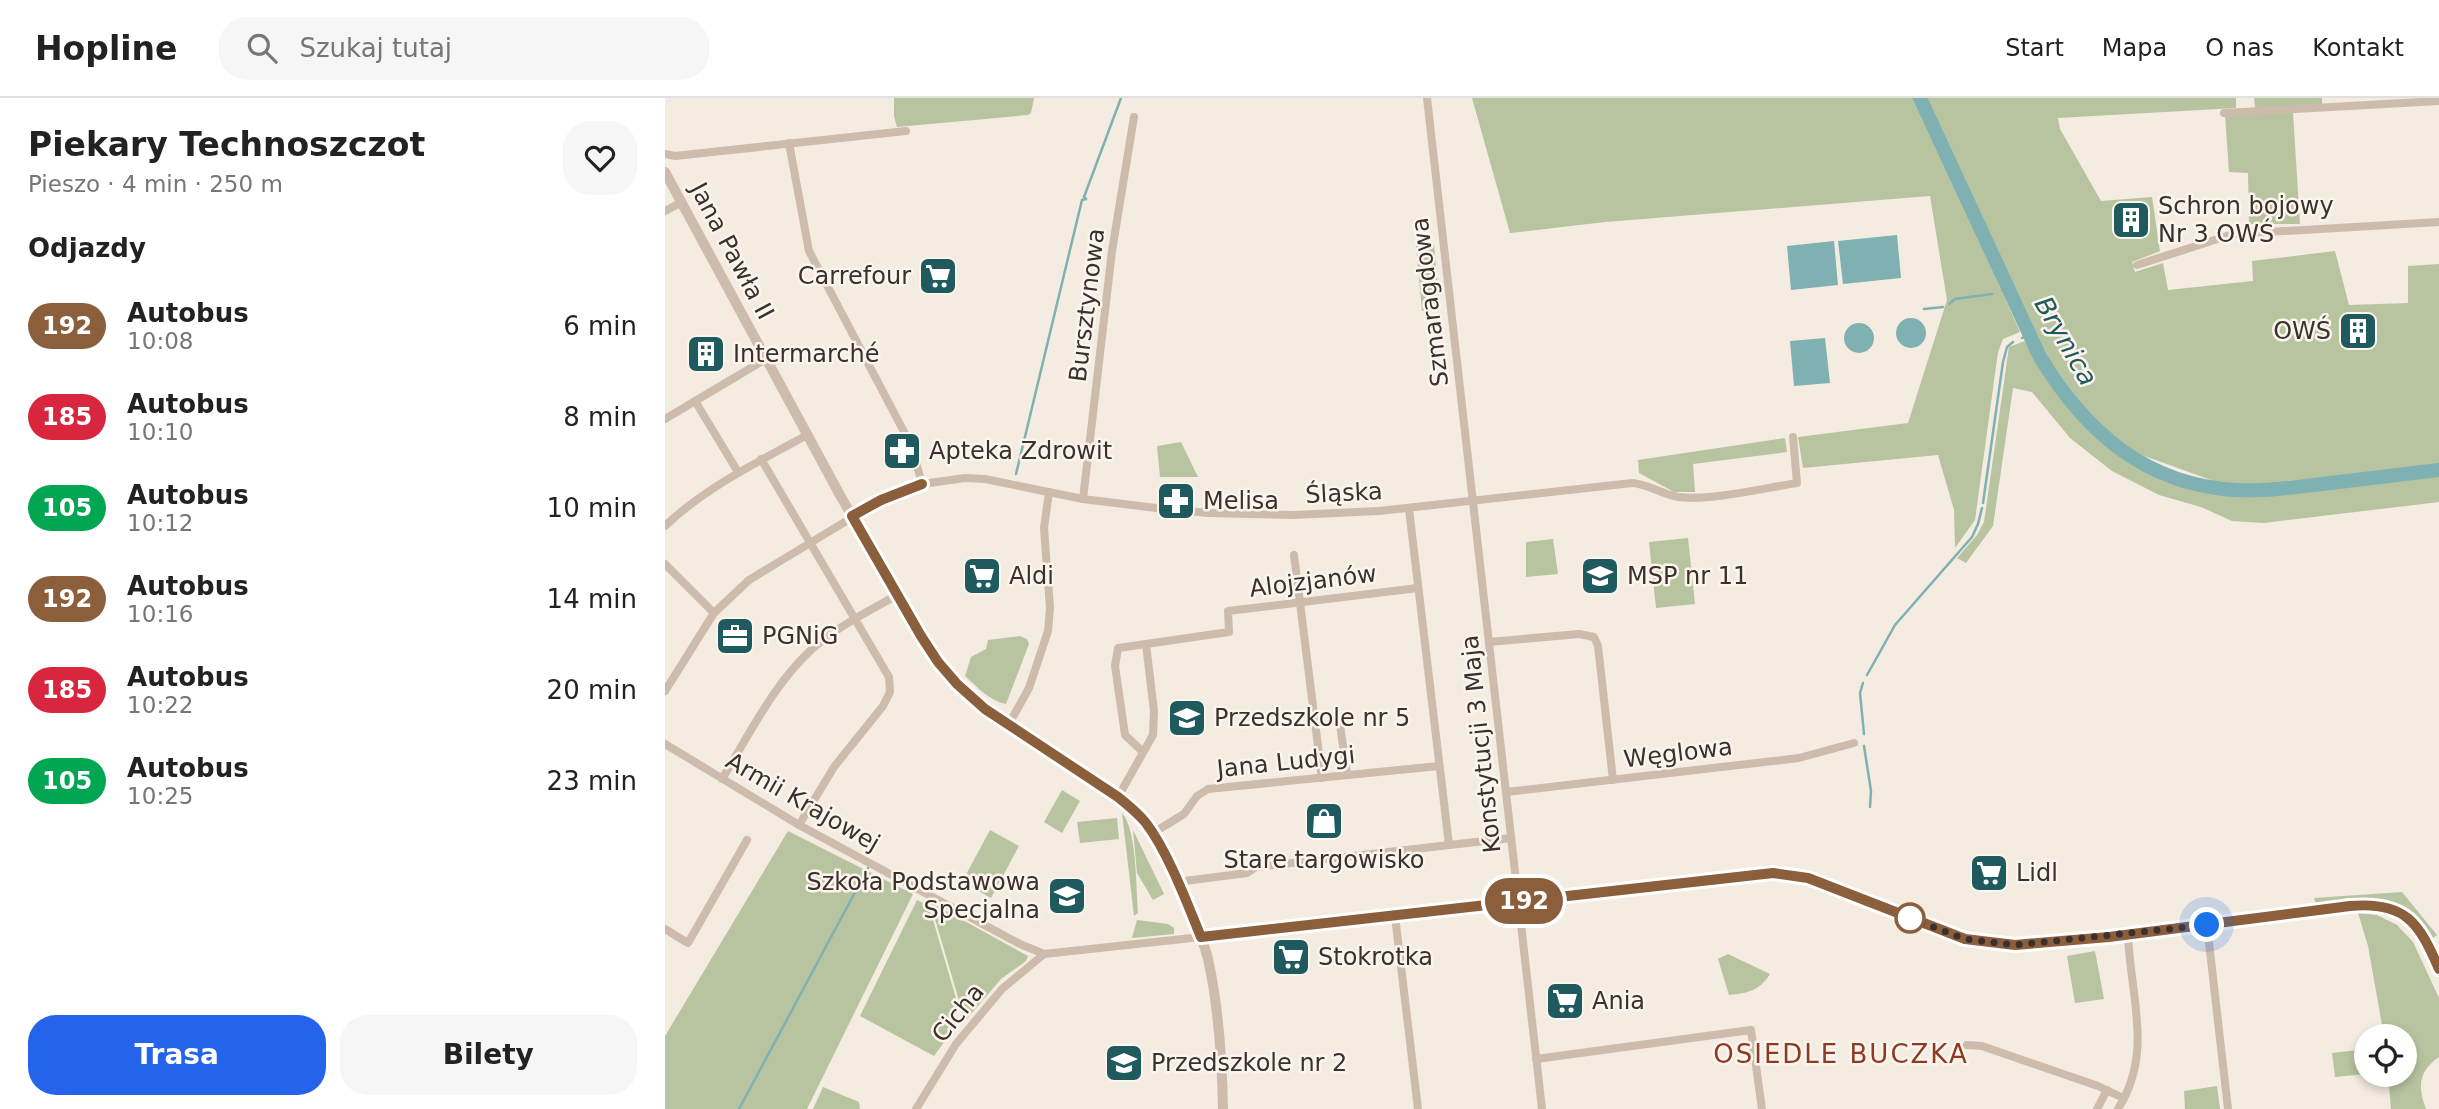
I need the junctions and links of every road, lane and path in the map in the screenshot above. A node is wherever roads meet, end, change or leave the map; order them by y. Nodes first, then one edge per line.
1 (1427, 98) edge
2 (2439, 101) edge
3 (2224, 113) dead end
4 (1134, 117) dead end
5 (906, 131) dead end
6 (789, 143) junction
7 (665, 154) edge
8 (665, 172) edge
9 (682, 202) junction
10 (665, 211) edge
11 (2439, 222) edge
12 (2137, 265) dead end
13 (766, 359) junction
14 (695, 401) junction
15 (665, 419) edge
16 (807, 435) junction
17 (1793, 437) dead end
18 (761, 459) junction
19 (738, 472) junction
20 (922, 484) junction
21 (1049, 492) junction
22 (1083, 499) junction
23 (1472, 500) junction
24 (1409, 509) junction
25 (852, 516) junction
26 (665, 526) edge
27 (809, 541) junction
28 (1294, 555) dead end
29 (665, 564) edge
30 (1418, 588) junction
31 (897, 595) junction
32 (1299, 603) junction
33 (714, 614) junction
34 (855, 619) junction
35 (1489, 642) junction
36 (1146, 644) junction
37 (665, 691) edge
38 (1339, 718) dead end
39 (1009, 724) junction
40 (1854, 743) dead end
41 (665, 744) edge
42 (1143, 752) junction
43 (1439, 766) junction
44 (1347, 775) junction
45 (1322, 778) junction
46 (722, 779) junction
47 (1613, 780) junction
48 (1506, 792) junction
49 (1118, 797) junction
50 (799, 825) junction
51 (1153, 833) junction
52 (1511, 838) junction
53 (747, 840) dead end
54 (1449, 845) junction
55 (1177, 882) junction
56 (1518, 902) junction
57 (1395, 916) junction
58 (2207, 925) junction
59 (665, 929) edge
60 (2128, 934) junction
61 (1201, 937) junction
62 (1044, 954) junction
63 (2439, 969) edge
64 (1967, 1045) dead end
65 (1537, 1059) junction
66 (2107, 1090) junction
67 (2123, 1098) junction
68 (916, 1109) edge
69 (1223, 1109) edge
70 (1419, 1109) edge
71 (1542, 1109) edge
72 (1762, 1109) edge
73 (2097, 1109) edge
74 (2117, 1109) edge
75 (2228, 1109) edge

1 - 23 street, Szmaragdowa
2 - 3 street
4 - 22 street, Bursztynowa
5 - 6 street
6 - 7 street
6 - 20 street
8 - 9 street, Jana Pawła II
9 - 10 street
9 - 13 street, Jana Pawła II
11 - 12 street
13 - 14 street
13 - 16 street, Jana Pawła II
14 - 15 street
14 - 19 street
16 - 18 street
16 - 25 street, Jana Pawła II
17 - 23 street, Śląska
18 - 19 street
18 - 27 street
19 - 26 street
20 - 21 street, Śląska
20 - 25 street, Śląska
21 - 22 street, Śląska
21 - 39 street
22 - 24 street, Śląska
23 - 24 street, Śląska
23 - 35 street, Konstytucji 3 Maja
24 - 30 street
25 - 27 street, Śląska
25 - 31 street, Jana Pawła II
27 - 33 street, Śląska
27 - 34 street
28 - 32 street
29 - 33 street
30 - 32 street, Alojzjanów
30 - 43 street
31 - 34 street
31 - 39 street, Jana Pawła II
32 - 36 street, Alojzjanów
32 - 45 street
33 - 37 street, Śląska
34 - 46 street
34 - 50 street
35 - 47 street
35 - 48 street, Konstytucji 3 Maja
36 - 42 street
36 - 42 street
38 - 44 street
39 - 49 street, Jana Pawła II
40 - 47 street, Węglowa
41 - 46 street, Armii Krajowej
42 - 49 street
43 - 44 street, Jana Ludygi
43 - 54 street
44 - 45 street, Jana Ludygi
45 - 51 street, Jana Ludygi
46 - 50 street, Armii Krajowej
47 - 48 street, Węglowa
48 - 52 street, Konstytucji 3 Maja
49 - 51 street, Jana Pawła II
50 - 62 street, Armii Krajowej
51 - 55 street, Jana Pawła II
52 - 54 street
52 - 56 street, Konstytucji 3 Maja
53 - 59 street
54 - 55 street
55 - 61 street, Jana Pawła II
56 - 57 street
56 - 60 street
56 - 65 street, Konstytucji 3 Maja
57 - 61 street
57 - 70 street
58 - 60 street
58 - 63 street
58 - 75 street
60 - 67 street
61 - 62 street
61 - 69 street, Jana Pawła II
62 - 68 street, Cicha
64 - 66 street
65 - 71 street, Konstytucji 3 Maja
65 - 72 street
66 - 67 street
66 - 73 street
67 - 74 street

